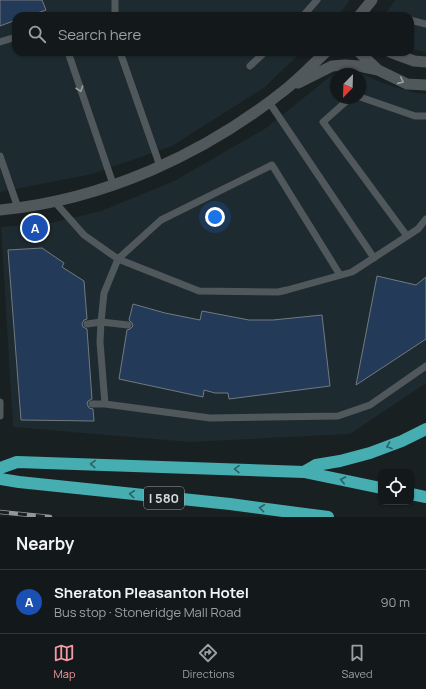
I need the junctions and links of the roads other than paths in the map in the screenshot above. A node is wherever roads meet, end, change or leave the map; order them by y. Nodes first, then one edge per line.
1 (115, 0) edge
2 (317, 0) edge
3 (372, 0) edge
4 (115, 12) edge
5 (306, 12) edge
6 (362, 12) edge
7 (414, 21) edge
8 (426, 24) edge
9 (12, 38) edge
10 (0, 42) edge
11 (69, 56) edge
12 (121, 56) edge
13 (261, 56) edge
14 (322, 56) edge
15 (362, 56) edge
16 (401, 56) edge
17 (426, 62) edge
18 (250, 66) dead end
19 (378, 70) junction
20 (426, 85) edge
21 (287, 89) junction
22 (366, 99) edge
23 (269, 102) junction
24 (343, 104) edge
25 (426, 116) edge
26 (0, 156) edge
27 (160, 166) junction
28 (113, 184) junction
29 (54, 201) junction
30 (18, 208) junction
31 (0, 210) edge
32 (426, 219) edge
33 (407, 236) junction
34 (374, 258) junction
35 (118, 259) junction
36 (340, 275) junction
37 (101, 322) junction
38 (87, 324) dead end
39 (128, 325) dead end
40 (426, 366) edge
41 (0, 402) edge
42 (92, 404) dead end
43 (105, 404) junction
44 (0, 416) edge
45 (426, 429) edge
46 (0, 468) edge
47 (304, 472) junction
48 (0, 479) edge
49 (378, 487) edge
50 (414, 495) edge
51 (426, 497) edge
52 (328, 517) edge

1 - 4 lane
2 - 5 lane
3 - 6 street
7 - 8 lane
9 - 10 lane
11 -> 28 lane
12 - 27 lane
13 - 18 lane
14 - 21 street
15 - 19 street
16 - 17 street
19 -> 20 street
19 - 21 street
21 - 23 street
22 - 25 lane
23 - 27 street
23 - 34 lane
24 - 33 lane
26 - 30 lane
27 - 28 street
28 - 29 street
29 - 30 street
29 - 35 lane
30 - 31 street
32 - 33 lane
33 - 34 lane
34 - 36 lane
35 - 36 lane
35 - 36 lane
35 - 37 lane
37 - 38 lane
37 - 39 lane
37 - 43 lane
40 - 43 lane
41 - 44 lane
42 - 43 lane
45 -> 47 highway
47 -> 46 highway
49 -> 47 highway
52 -> 48 highway, I 580
50 - 51 highway

